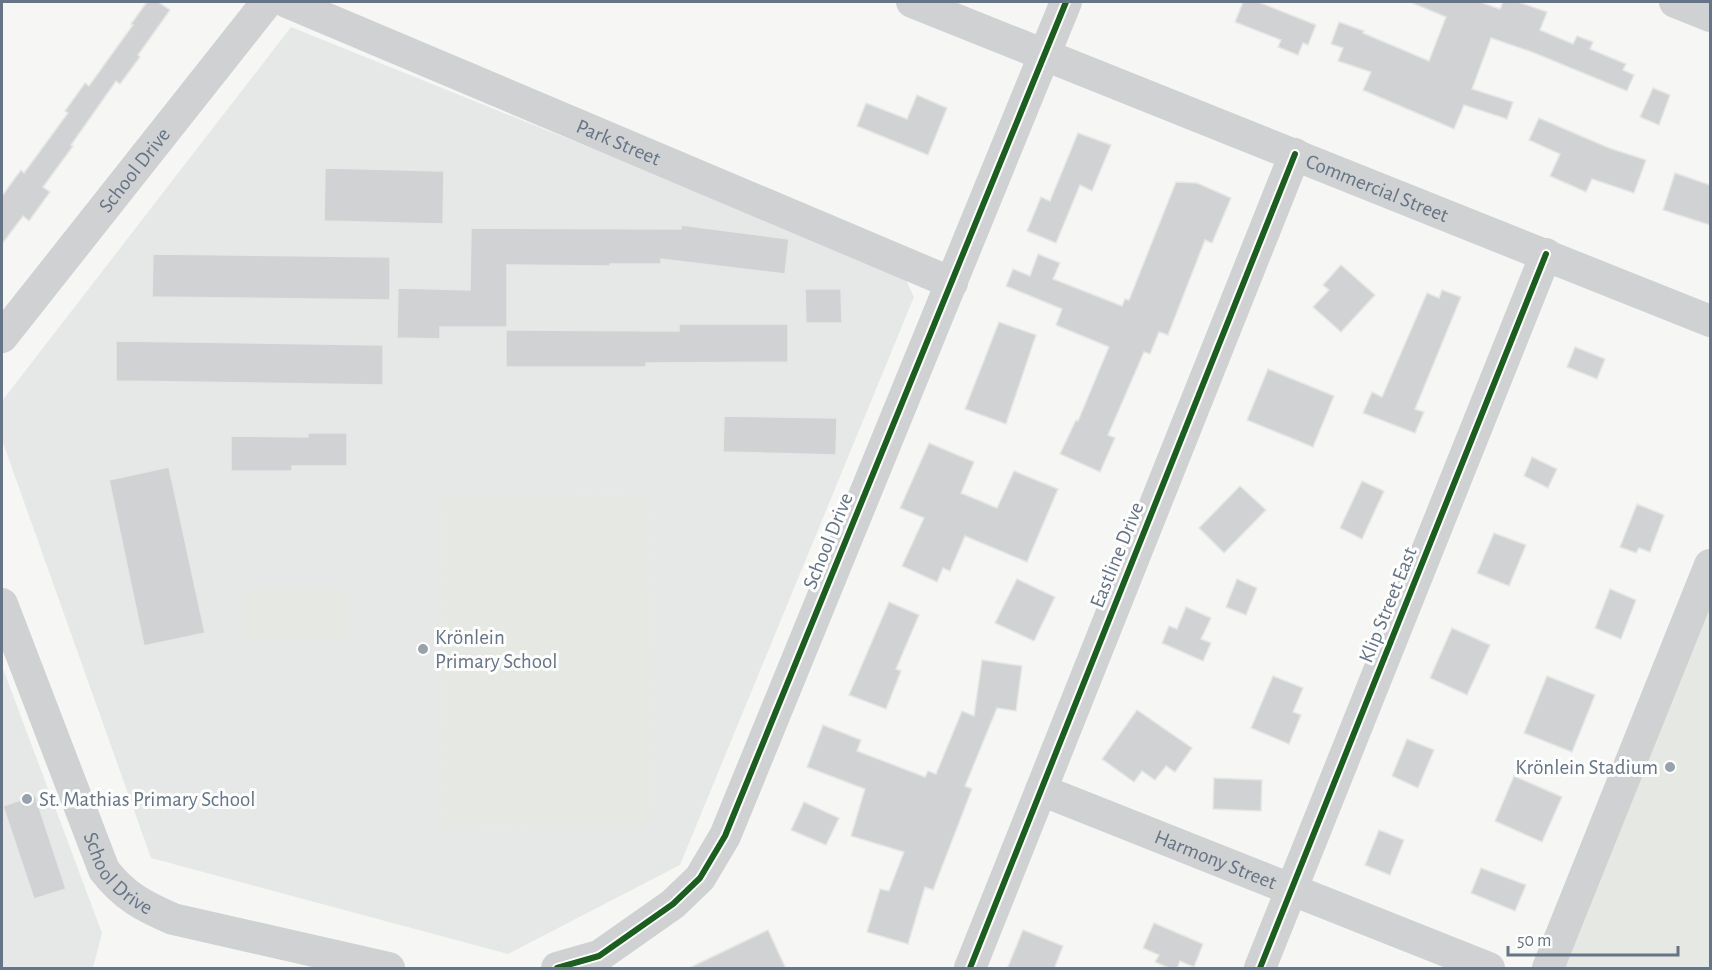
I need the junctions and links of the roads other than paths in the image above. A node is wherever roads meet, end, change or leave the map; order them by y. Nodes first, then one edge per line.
1 (267, 2) edge
2 (287, 2) edge
3 (912, 2) edge
4 (1066, 2) edge
5 (1675, 2) edge
6 (1710, 16) edge
7 (1044, 55) junction
8 (1295, 154) junction
9 (1546, 254) junction
10 (952, 283) junction
11 (1710, 321) edge
12 (2, 338) edge
13 (1710, 565) edge
14 (2, 604) edge
15 (1041, 790) junction
16 (1291, 890) junction
17 (602, 962) edge
18 (389, 969) edge
19 (557, 969) edge
20 (970, 969) edge
21 (1260, 969) edge
22 (1489, 969) edge
23 (1548, 969) edge

1 - 12 street, School Drive
2 - 10 street, Park Street
3 - 7 street, Commercial Street
4 - 7 street, School Drive
5 - 6 street
7 - 8 street, Commercial Street
7 - 10 street, School Drive
8 - 9 street, Commercial Street
8 - 15 street, Eastline Drive
9 - 11 street, Commercial Street
9 - 16 street, Klip Street East
10 - 17 street, School Drive
13 - 23 street
14 - 18 street, School Drive
15 - 16 street, Harmony Street
15 - 20 street, Eastline Drive
16 - 21 street, Klip Street East
16 - 22 street, Harmony Street
17 - 19 street, School Drive

